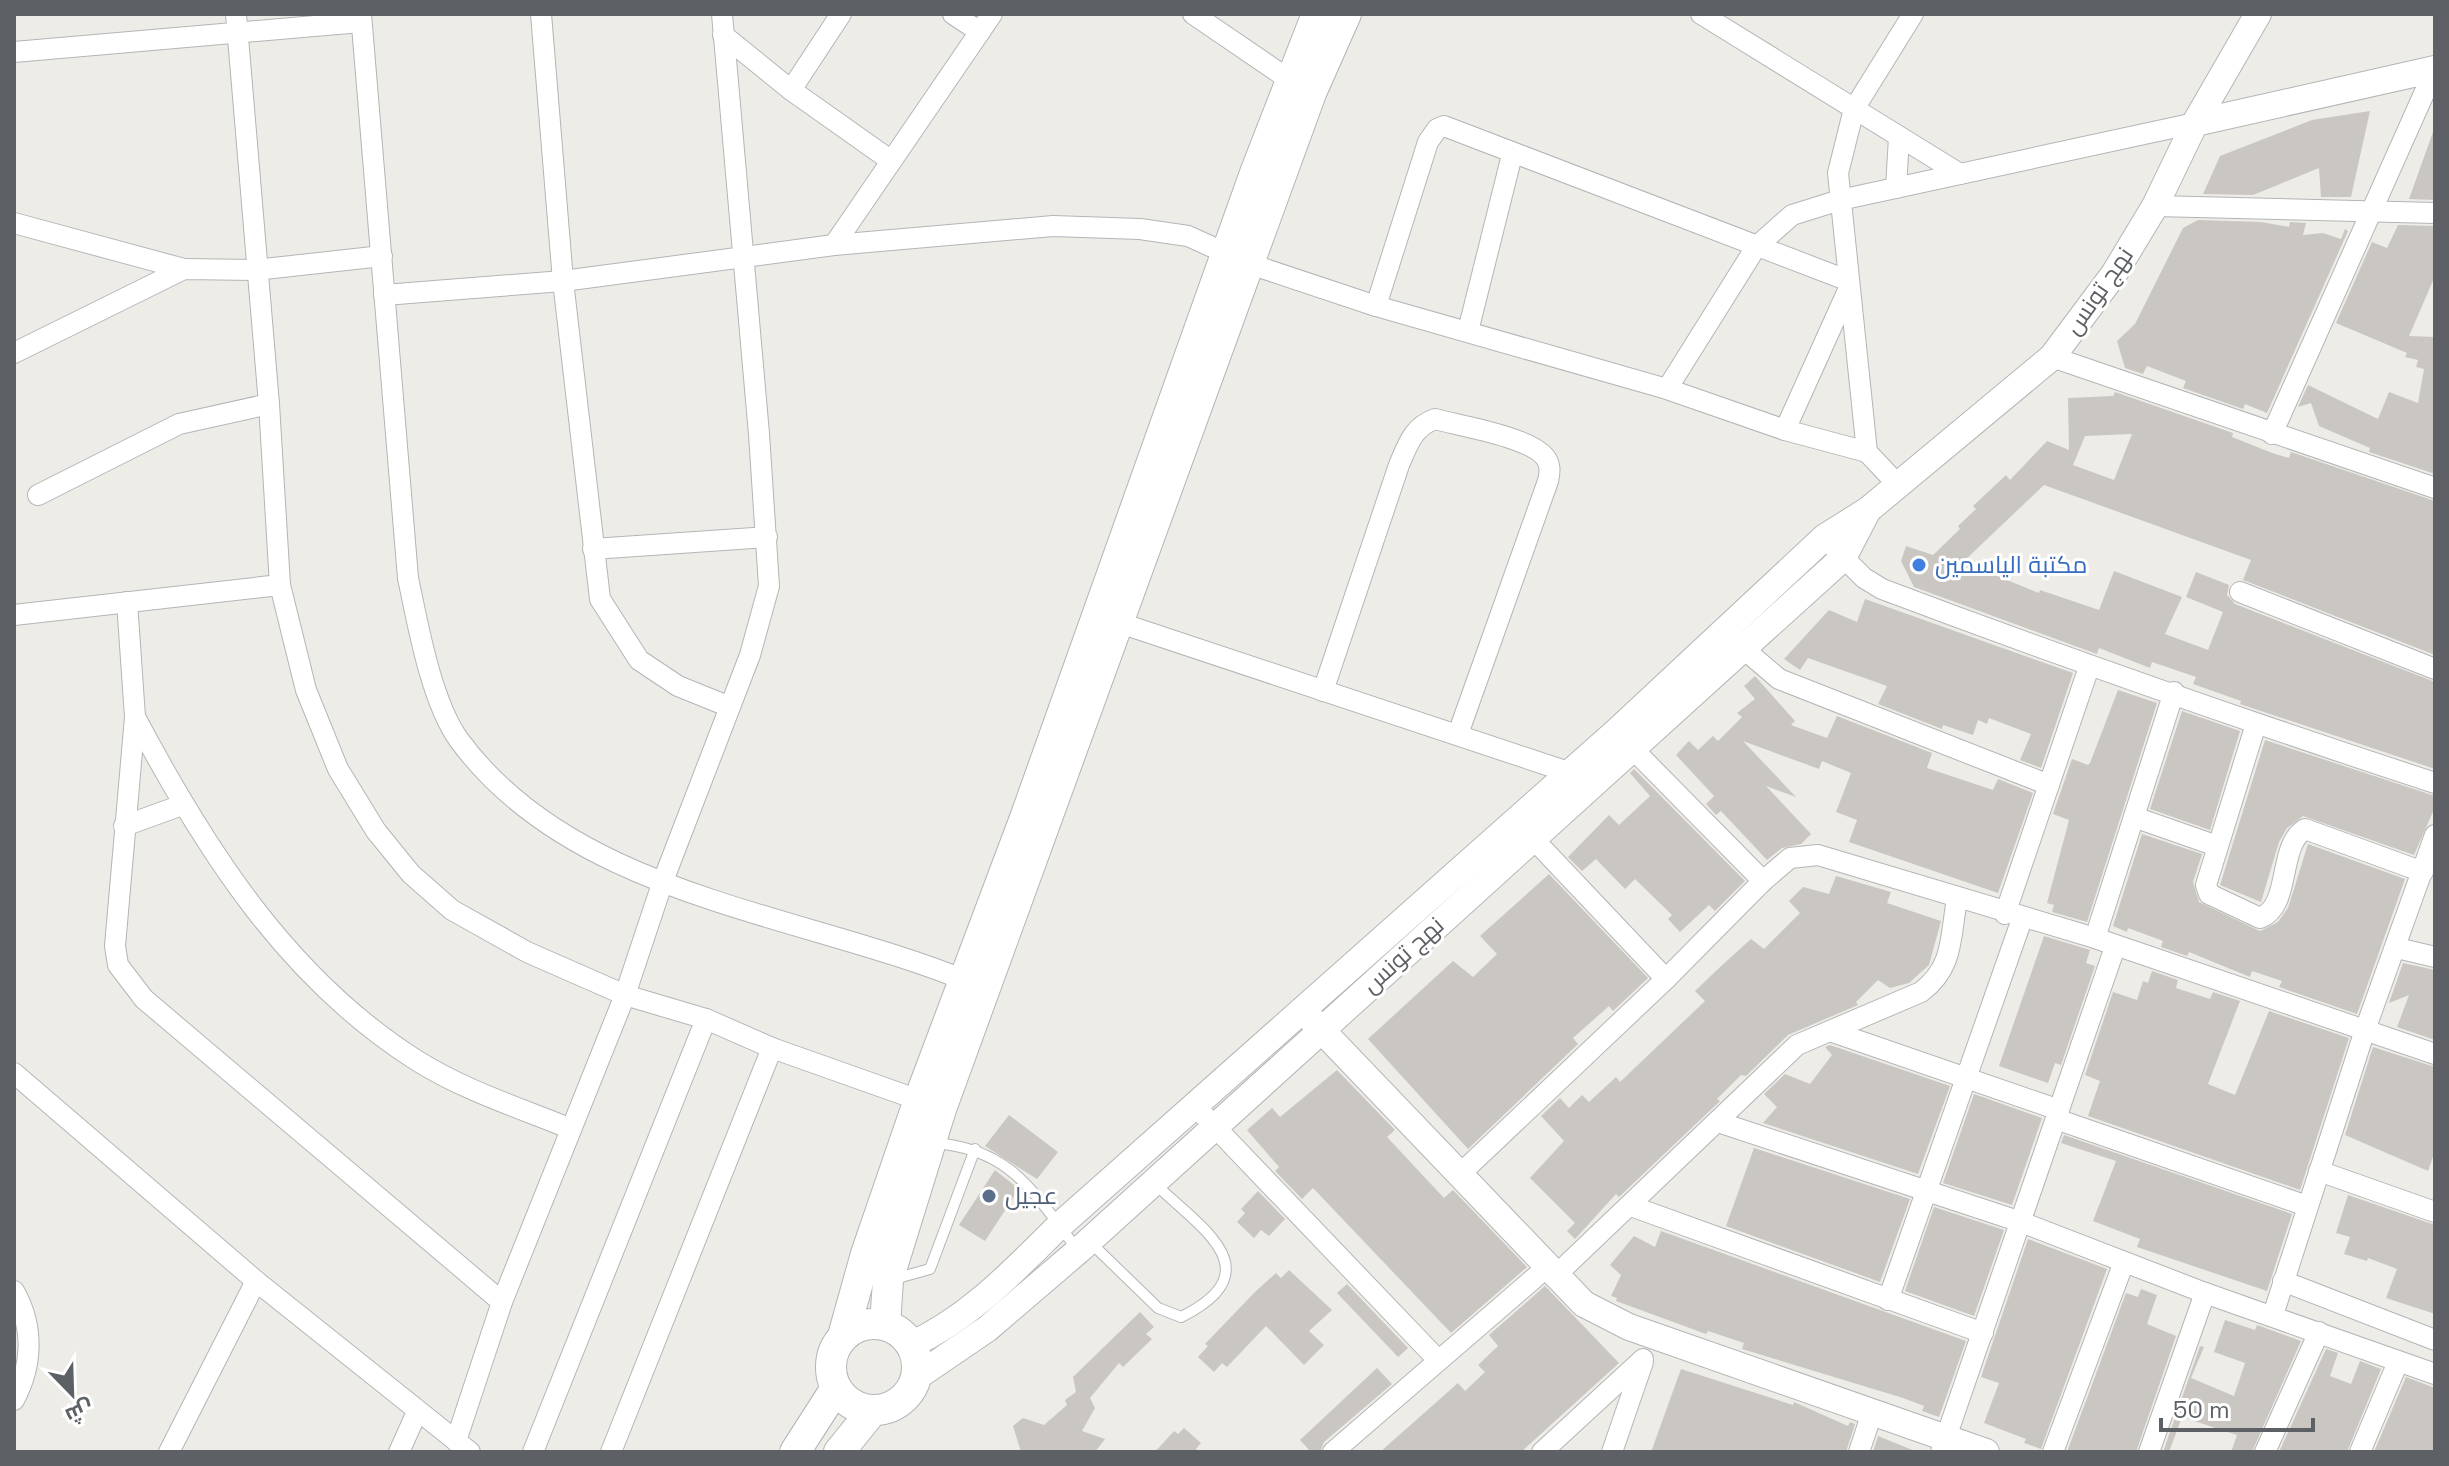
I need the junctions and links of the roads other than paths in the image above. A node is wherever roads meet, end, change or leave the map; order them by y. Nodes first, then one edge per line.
1 (541, 14) edge
2 (722, 14) edge
3 (841, 14) edge
4 (953, 14) edge
5 (992, 14) edge
6 (1193, 14) edge
7 (1317, 14) edge
8 (1346, 14) edge
9 (1701, 14) edge
10 (1913, 14) edge
11 (2258, 14) edge
12 (361, 18) edge
13 (236, 24) edge
14 (980, 32) junction
15 (723, 35) junction
16 (14, 52) edge
17 (2435, 69) edge
18 (1300, 87) junction
19 (791, 90) junction
20 (1854, 109) junction
21 (2195, 123) junction
22 (1899, 137) junction
23 (1512, 155) junction
24 (890, 160) junction
25 (1960, 174) junction
26 (1896, 188) junction
27 (1840, 200) junction
28 (2155, 206) junction
29 (2370, 213) junction
30 (2435, 213) edge
31 (14, 223) edge
32 (834, 245) junction
33 (1756, 247) junction
34 (382, 256) junction
35 (741, 260) junction
36 (1239, 260) junction
37 (184, 269) junction
38 (255, 270) junction
39 (563, 281) junction
40 (1849, 284) junction
41 (384, 295) junction
42 (1376, 306) junction
43 (1468, 331) junction
44 (14, 353) edge
45 (2052, 357) junction
46 (1667, 389) junction
47 (269, 404) junction
48 (1785, 430) junction
49 (2272, 434) junction
50 (1867, 452) junction
51 (1898, 485) junction
52 (2435, 488) edge
53 (38, 495) dead end
54 (1868, 510) junction
55 (767, 537) junction
56 (1825, 537) junction
57 (593, 549) junction
58 (1843, 558) junction
59 (280, 585) junction
60 (2240, 592) dead end
61 (127, 602) junction
62 (14, 615) edge
63 (1108, 618) junction
64 (1733, 639) junction
65 (2089, 667) junction
66 (2435, 669) edge
67 (1323, 691) junction
68 (2174, 692) junction
69 (730, 707) junction
70 (135, 717) junction
71 (2256, 724) junction
72 (1458, 734) junction
73 (1624, 740) junction
74 (1578, 780) junction
75 (2435, 783) edge
76 (2049, 785) junction
77 (182, 805) junction
78 (2134, 817) junction
79 (124, 826) junction
80 (1525, 829) junction
81 (2435, 835) edge
82 (2217, 846) junction
83 (2423, 872) junction
84 (663, 881) junction
85 (1763, 881) junction
86 (1957, 899) junction
87 (2013, 916) junction
88 (2095, 938) junction
89 (2115, 947) junction
90 (2397, 948) junction
91 (2435, 957) edge
92 (1666, 979) junction
93 (974, 984) junction
94 (625, 995) junction
95 (706, 1019) junction
96 (1312, 1020) junction
97 (2365, 1030) junction
98 (1833, 1032) junction
99 (772, 1048) junction
100 (2435, 1054) edge
101 (14, 1073) edge
102 (1966, 1078) junction
103 (930, 1104) junction
104 (1195, 1106) junction
105 (2058, 1114) junction
106 (1718, 1122) junction
107 (1214, 1125) junction
108 (571, 1129) junction
109 (930, 1143) junction
110 (975, 1149) junction
111 (2319, 1171) junction
112 (1459, 1175) junction
113 (1153, 1182) junction
114 (1926, 1191) junction
115 (1631, 1206) junction
116 (2307, 1206) junction
117 (2434, 1208) edge
118 (2021, 1222) junction
119 (1059, 1226) junction
120 (1084, 1246) junction
121 (2124, 1262) junction
122 (1550, 1273) junction
123 (888, 1280) junction
124 (256, 1281) junction
125 (2283, 1281) junction
126 (14, 1291) edge
127 (2205, 1293) junction
128 (1888, 1300) junction
129 (502, 1302) junction
130 (2273, 1315) junction
131 (885, 1325) junction
132 (2319, 1332) junction
133 (1983, 1333) junction
134 (843, 1336) junction
135 (2435, 1340) edge
136 (911, 1345) junction
137 (1647, 1347) junction
138 (1438, 1360) junction
139 (2398, 1362) junction
140 (2435, 1374) edge
141 (915, 1378) junction
142 (836, 1388) junction
143 (14, 1400) edge
144 (873, 1410) junction
145 (417, 1412) junction
146 (1872, 1413) junction
147 (1944, 1445) edge
148 (463, 1446) edge
149 (169, 1452) edge
150 (399, 1452) edge
151 (533, 1452) edge
152 (611, 1452) edge
153 (795, 1452) edge
154 (839, 1452) edge
155 (1333, 1452) edge
156 (1542, 1452) edge
157 (1612, 1452) edge
158 (1859, 1452) edge
159 (1986, 1452) edge
160 (2053, 1452) edge
161 (2149, 1452) edge
162 (2265, 1452) edge
163 (2360, 1452) edge

1 - 39 street
2 - 15 street
3 - 19 street
4 - 14 street
5 - 14 street
6 - 18 street
7 - 18 main road
8 - 18 main road
9 - 20 street
10 - 20 street
11 - 21 street, نهج تونس
12 - 13 street
12 - 34 street
13 - 16 street
13 - 38 street
14 - 24 street
15 - 19 street
15 - 35 street
17 - 21 street
17 - 29 street
18 - 36 main road
19 - 24 street
20 - 22 street
20 - 27 street
21 - 25 street
21 - 28 street, نهج تونس
22 - 25 street
22 - 26 street
23 - 33 street
23 - 42 street
23 - 43 street
24 - 32 street
25 - 26 street
26 - 27 street
27 - 33 street
27 - 40 street
28 - 29 street
28 - 45 street, نهج تونس
29 - 30 street
29 - 49 street
31 - 37 street
32 - 35 street
32 - 36 street
33 - 40 street
33 - 46 street
34 - 38 street
34 - 41 street
35 - 39 street
35 - 55 street
36 - 42 street
36 - 63 main road
37 - 38 street
37 - 44 street
38 - 47 street
39 - 41 street
39 - 57 street
40 - 48 street
40 - 50 street
41 - 84 street
42 - 43 street
43 - 46 street
45 - 49 street
45 - 51 street, نهج تونس
46 - 48 street
47 - 53 street
47 - 59 street
48 - 50 street
49 - 52 street
50 - 51 street
51 - 54 street, نهج تونس
54 - 56 street, نهج تونس
54 - 58 street, نهج تونس
55 - 57 street
55 - 69 street
56 - 58 street
56 - 64 street, نهج تونس
57 - 69 street
58 - 64 street, نهج تونس
58 - 65 street
59 - 61 street
59 - 94 street
60 - 66 street
61 - 62 street
61 - 70 street
63 - 67 street
63 - 93 main road
64 - 73 street, نهج تونس
64 - 76 street
65 - 68 street
65 - 76 street
67 - 72 street
67 - 72 street
68 - 71 street
68 - 78 street
69 - 84 street
70 - 77 street
70 - 79 street
71 - 75 street
71 - 82 street
72 - 74 street
73 - 74 street, نهج تونس
73 - 85 street
74 - 80 street, نهج تونس
76 - 87 street
77 - 79 street
77 - 108 street
78 - 82 street
78 - 88 street
79 - 129 street
80 - 92 street
80 - 96 street, نهج تونس
81 - 83 street
82 - 83 street
83 - 90 street
84 - 93 street
84 - 94 street
85 - 86 street
85 - 92 street
86 - 87 street
86 - 98 street
87 - 88 street
87 - 102 street
88 - 89 street
89 - 97 street
89 - 105 street
90 - 91 street
90 - 97 street
92 - 112 street
93 - 103 main road
94 - 95 street
94 - 108 street
95 - 99 street
95 - 151 street
96 - 104 street, نهج تونس
96 - 107 street, نهج تونس
96 - 112 street
97 - 100 street
97 - 111 street
98 - 102 street
98 - 106 street
99 - 103 street
99 - 152 street
101 - 124 street
102 - 105 street
102 - 114 street
103 - 109 main road
103 - 134 main road
104 - 107 street
104 - 119 street, نهج تونس
105 - 116 street
105 - 118 street
106 - 114 street
106 - 115 street
107 - 113 street, نهج تونس
107 - 138 street
108 - 129 street
109 - 110 lane
109 - 123 main road
110 - 119 lane
110 - 123 lane
111 - 116 street
111 - 117 street
112 - 122 street
113 - 120 street, نهج تونس
113 - 120 lane
114 - 118 street
114 - 128 street
115 - 122 street
115 - 128 street
116 - 125 street
118 - 121 street
118 - 133 street
119 - 120 lane
119 - 136 street, نهج تونس
120 - 141 street, نهج تونس
121 - 127 street
121 - 160 street
122 - 137 street
122 - 138 street
123 - 131 main road
124 - 145 street
124 - 149 street
125 - 130 street
125 - 135 street
126 - 143 street
127 - 130 street
127 - 161 street
128 - 133 street
129 - 148 street
130 - 132 street
131 - 134 main road
131 - 136 main road
132 - 139 street
132 - 162 street
133 - 147 street
134 - 142 main road
136 - 141 main road
137 - 146 street
137 - 156 street
137 - 157 street
138 - 155 street
139 - 140 street
139 - 163 street
141 - 144 main road
142 - 144 main road
142 - 153 main road
144 - 154 main road
145 - 148 street
145 - 150 street
146 - 147 street
146 - 158 street
147 - 159 street

